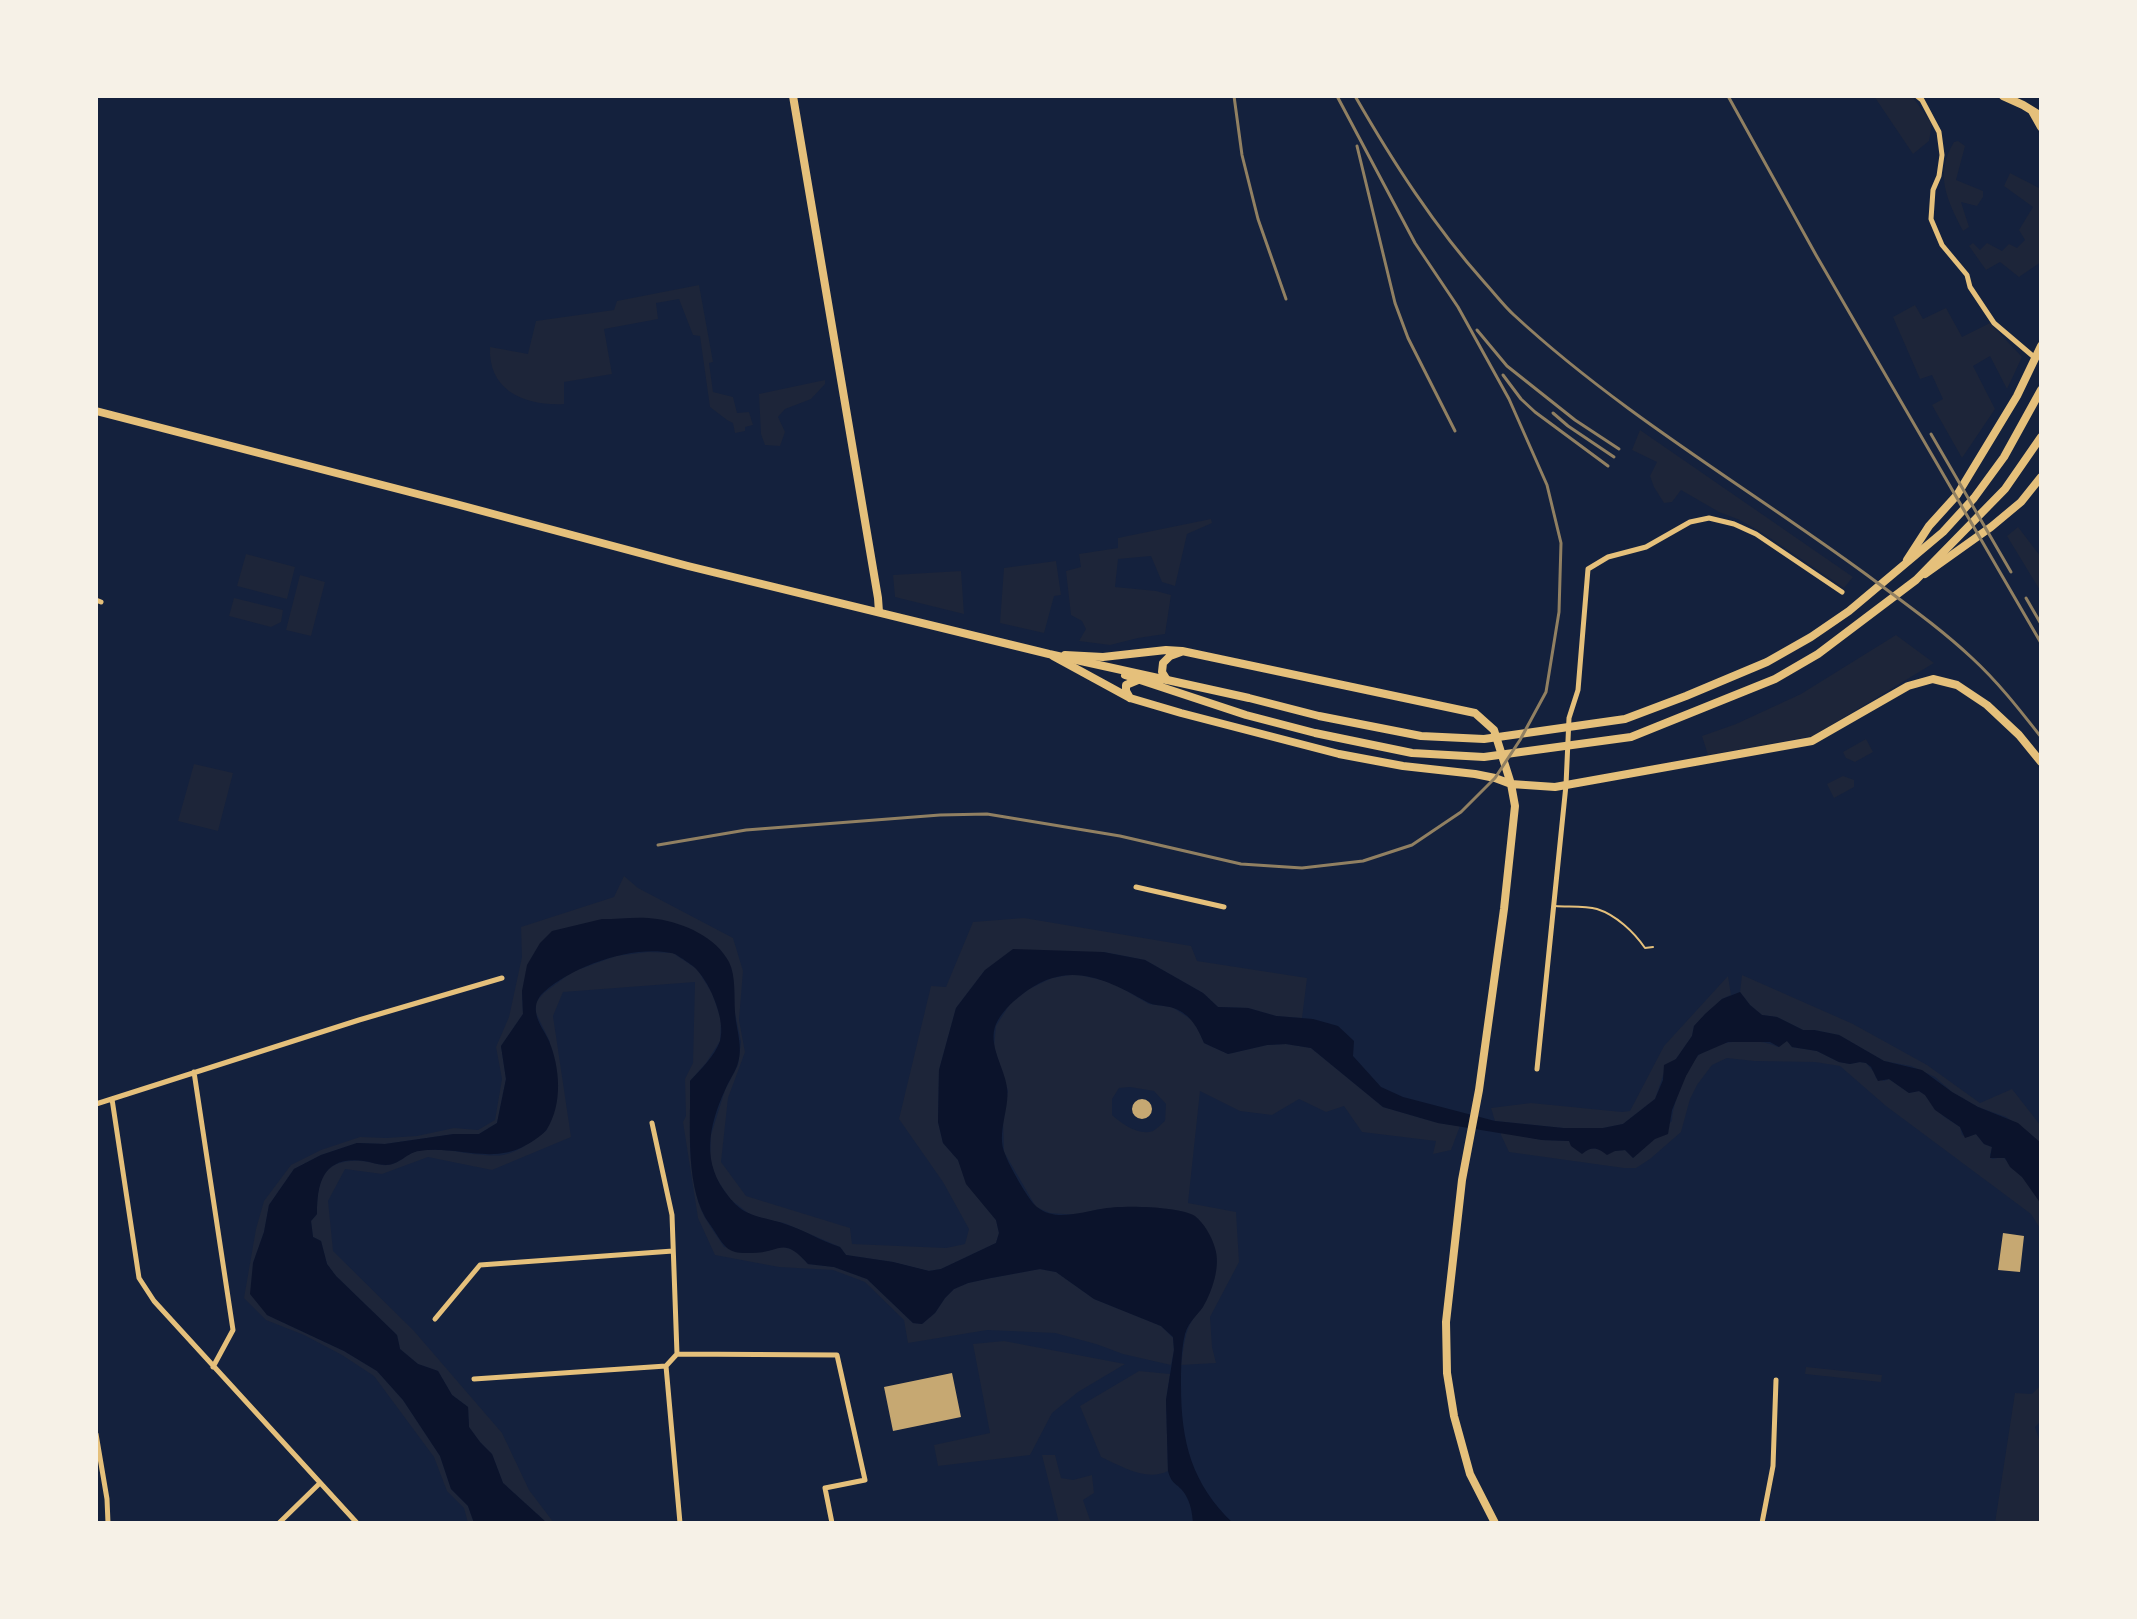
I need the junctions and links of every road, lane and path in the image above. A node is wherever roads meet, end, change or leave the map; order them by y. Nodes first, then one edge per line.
1 (793, 96) edge
2 (1917, 96) edge
3 (2002, 96) edge
4 (2032, 110) junction
5 (2041, 116) edge
6 (2041, 127) edge
7 (2041, 346) edge
8 (2034, 357) dead end
9 (2041, 390) edge
10 (96, 411) edge
11 (2041, 437) edge
12 (2041, 477) edge
13 (1902, 568) junction
14 (1916, 580) junction
15 (1842, 592) dead end
16 (879, 612) junction
17 (1182, 651) junction
18 (1049, 654) junction
19 (1084, 661) junction
20 (1138, 680) junction
21 (1167, 680) junction
22 (1130, 698) junction
23 (2041, 762) edge
24 (1511, 783) junction
25 (1566, 785) junction
26 (1136, 887) dead end
27 (1555, 906) junction
28 (1224, 907) dead end
29 (1653, 947) dead end
30 (502, 978) dead end
31 (1537, 1069) dead end
32 (194, 1072) junction
33 (112, 1099) junction
34 (96, 1104) edge
35 (652, 1122) dead end
36 (673, 1251) junction
37 (435, 1319) dead end
38 (676, 1354) junction
39 (666, 1366) junction
40 (213, 1367) junction
41 (474, 1379) dead end
42 (1776, 1380) dead end
43 (96, 1434) edge
44 (320, 1483) junction
45 (108, 1523) edge
46 (279, 1523) edge
47 (357, 1523) edge
48 (680, 1523) edge
49 (832, 1523) edge
50 (1495, 1523) edge
51 (1762, 1523) edge

1 - 16 main road
2 - 8 street
3 - 4 main road
4 - 5 main road
4 - 6 main road
7 - 13 main road
9 - 13 main road
10 - 16 main road
11 - 14 main road
12 - 14 main road
13 - 21 main road
14 - 20 main road
15 - 25 street
16 - 18 main road
17 - 18 main road
17 - 21 main road
17 - 24 main road
18 - 19 main road
18 - 22 main road
19 - 20 main road
19 - 21 main road
20 - 22 main road
22 - 24 main road
23 - 25 main road
24 - 25 main road
24 - 50 main road
25 - 27 street
26 - 28 street
27 - 29 lane
27 - 31 street
30 - 32 street
32 - 33 street
32 - 40 street
33 - 34 street
33 - 40 street
35 - 36 street
36 - 37 street
36 - 38 street
38 - 39 street
38 - 49 street
39 - 41 street
39 - 48 street
40 - 44 street
42 - 51 street
43 - 45 street
44 - 46 street
44 - 47 street

